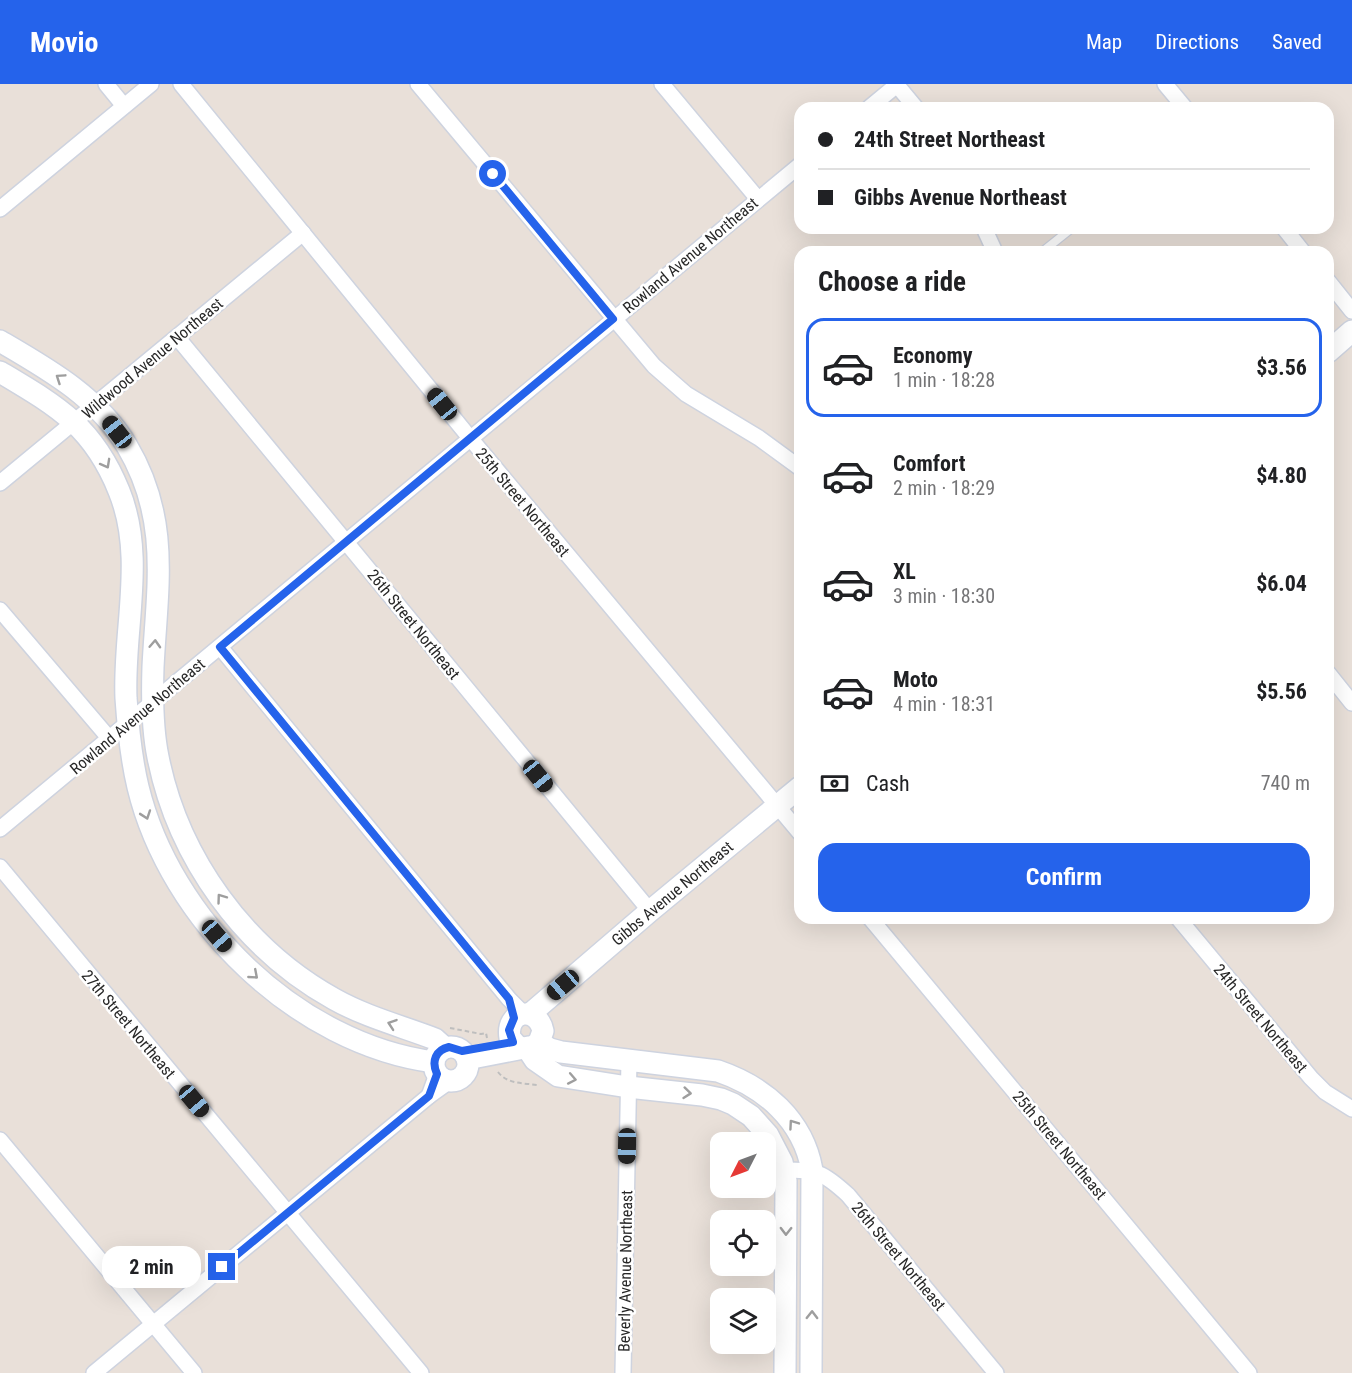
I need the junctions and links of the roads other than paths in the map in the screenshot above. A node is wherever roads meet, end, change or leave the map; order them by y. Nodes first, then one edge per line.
1 (106, 84) edge
2 (151, 84) edge
3 (181, 84) edge
4 (418, 84) edge
5 (662, 84) edge
6 (897, 84) edge
7 (1165, 84) edge
8 (876, 102) edge
9 (911, 102) edge
10 (1180, 102) edge
11 (124, 106) junction
12 (794, 170) edge
13 (758, 199) junction
14 (0, 209) edge
15 (303, 233) junction
16 (1064, 234) edge
17 (1289, 234) edge
18 (1050, 246) edge
19 (1298, 246) edge
20 (1334, 288) edge
21 (1352, 311) edge
22 (613, 319) junction
23 (1352, 331) edge
24 (177, 337) junction
25 (0, 341) edge
26 (1334, 346) edge
27 (0, 372) edge
28 (95, 406) junction
29 (75, 422) junction
30 (470, 438) junction
31 (794, 464) edge
32 (0, 483) edge
33 (346, 542) junction
34 (0, 610) edge
35 (220, 647) junction
36 (1334, 680) edge
37 (153, 702) junction
38 (1352, 703) edge
39 (129, 722) junction
40 (109, 738) junction
41 (794, 792) edge
42 (777, 806) junction
43 (794, 826) edge
44 (0, 829) edge
45 (0, 867) edge
46 (650, 911) junction
47 (875, 924) edge
48 (1183, 924) edge
49 (247, 930) junction
50 (227, 949) junction
51 (523, 1013) junction
52 (525, 1045) junction
53 (448, 1057) junction
54 (629, 1060) junction
55 (628, 1087) junction
56 (1352, 1109) edge
57 (0, 1140) edge
58 (784, 1170) junction
59 (812, 1170) junction
60 (287, 1214) junction
61 (153, 1324) junction
62 (94, 1373) edge
63 (194, 1373) edge
64 (421, 1373) edge
65 (623, 1373) edge
66 (785, 1373) edge
67 (812, 1373) edge
68 (996, 1373) edge
69 (1249, 1373) edge

1 - 11 street
2 - 11 street
3 - 15 street, 25th Street Northeast
4 - 22 street
5 - 13 street
6 - 8 street
6 - 9 street
7 - 10 street
11 - 14 street
12 - 13 street, Rowland Avenue Northeast
13 - 22 street, Rowland Avenue Northeast
15 - 24 street, Wildwood Avenue Northeast
15 - 30 street, 25th Street Northeast
16 - 18 lane
17 - 19 street
20 - 21 street
22 - 30 street, Rowland Avenue Northeast
22 - 31 street
23 - 26 street
24 - 28 street, Wildwood Avenue Northeast
24 - 33 street, 26th Street Northeast
28 -> 25 street
27 - 29 street
28 - 29 street, Wildwood Avenue Northeast
37 -> 28 street
29 - 32 street, Wildwood Avenue Northeast
29 -> 39 street
30 - 33 street, Rowland Avenue Northeast
30 - 42 street, 25th Street Northeast
33 - 35 street, Rowland Avenue Northeast
33 - 46 street, 26th Street Northeast
34 - 40 street
35 - 37 street, Rowland Avenue Northeast
35 - 51 street
36 - 38 street
37 - 39 street, Rowland Avenue Northeast
49 -> 37 street
39 - 40 street, Rowland Avenue Northeast
39 -> 50 street
40 - 44 street, Rowland Avenue Northeast
41 - 42 street, Gibbs Avenue Northeast
42 - 43 street, 25th Street Northeast
42 - 46 street, Gibbs Avenue Northeast
45 - 60 street, 27th Street Northeast
46 - 51 street, Gibbs Avenue Northeast
47 - 69 street, 25th Street Northeast
48 - 56 street, 24th Street Northeast
49 - 50 street
53 -> 49 street
50 -> 53 street
51 - 52 street
51 - 52 street
52 - 53 street
52 - 54 street
52 -> 55 street
53 - 60 street
54 - 55 street, Beverly Avenue Northeast
59 -> 54 street
55 -> 58 street
55 - 65 street, Beverly Avenue Northeast
57 - 61 street
58 - 59 street
58 -> 66 street
67 -> 59 street
59 - 68 street, 26th Street Northeast
60 - 61 street
60 - 64 street, 27th Street Northeast
61 - 62 street
61 - 63 street

